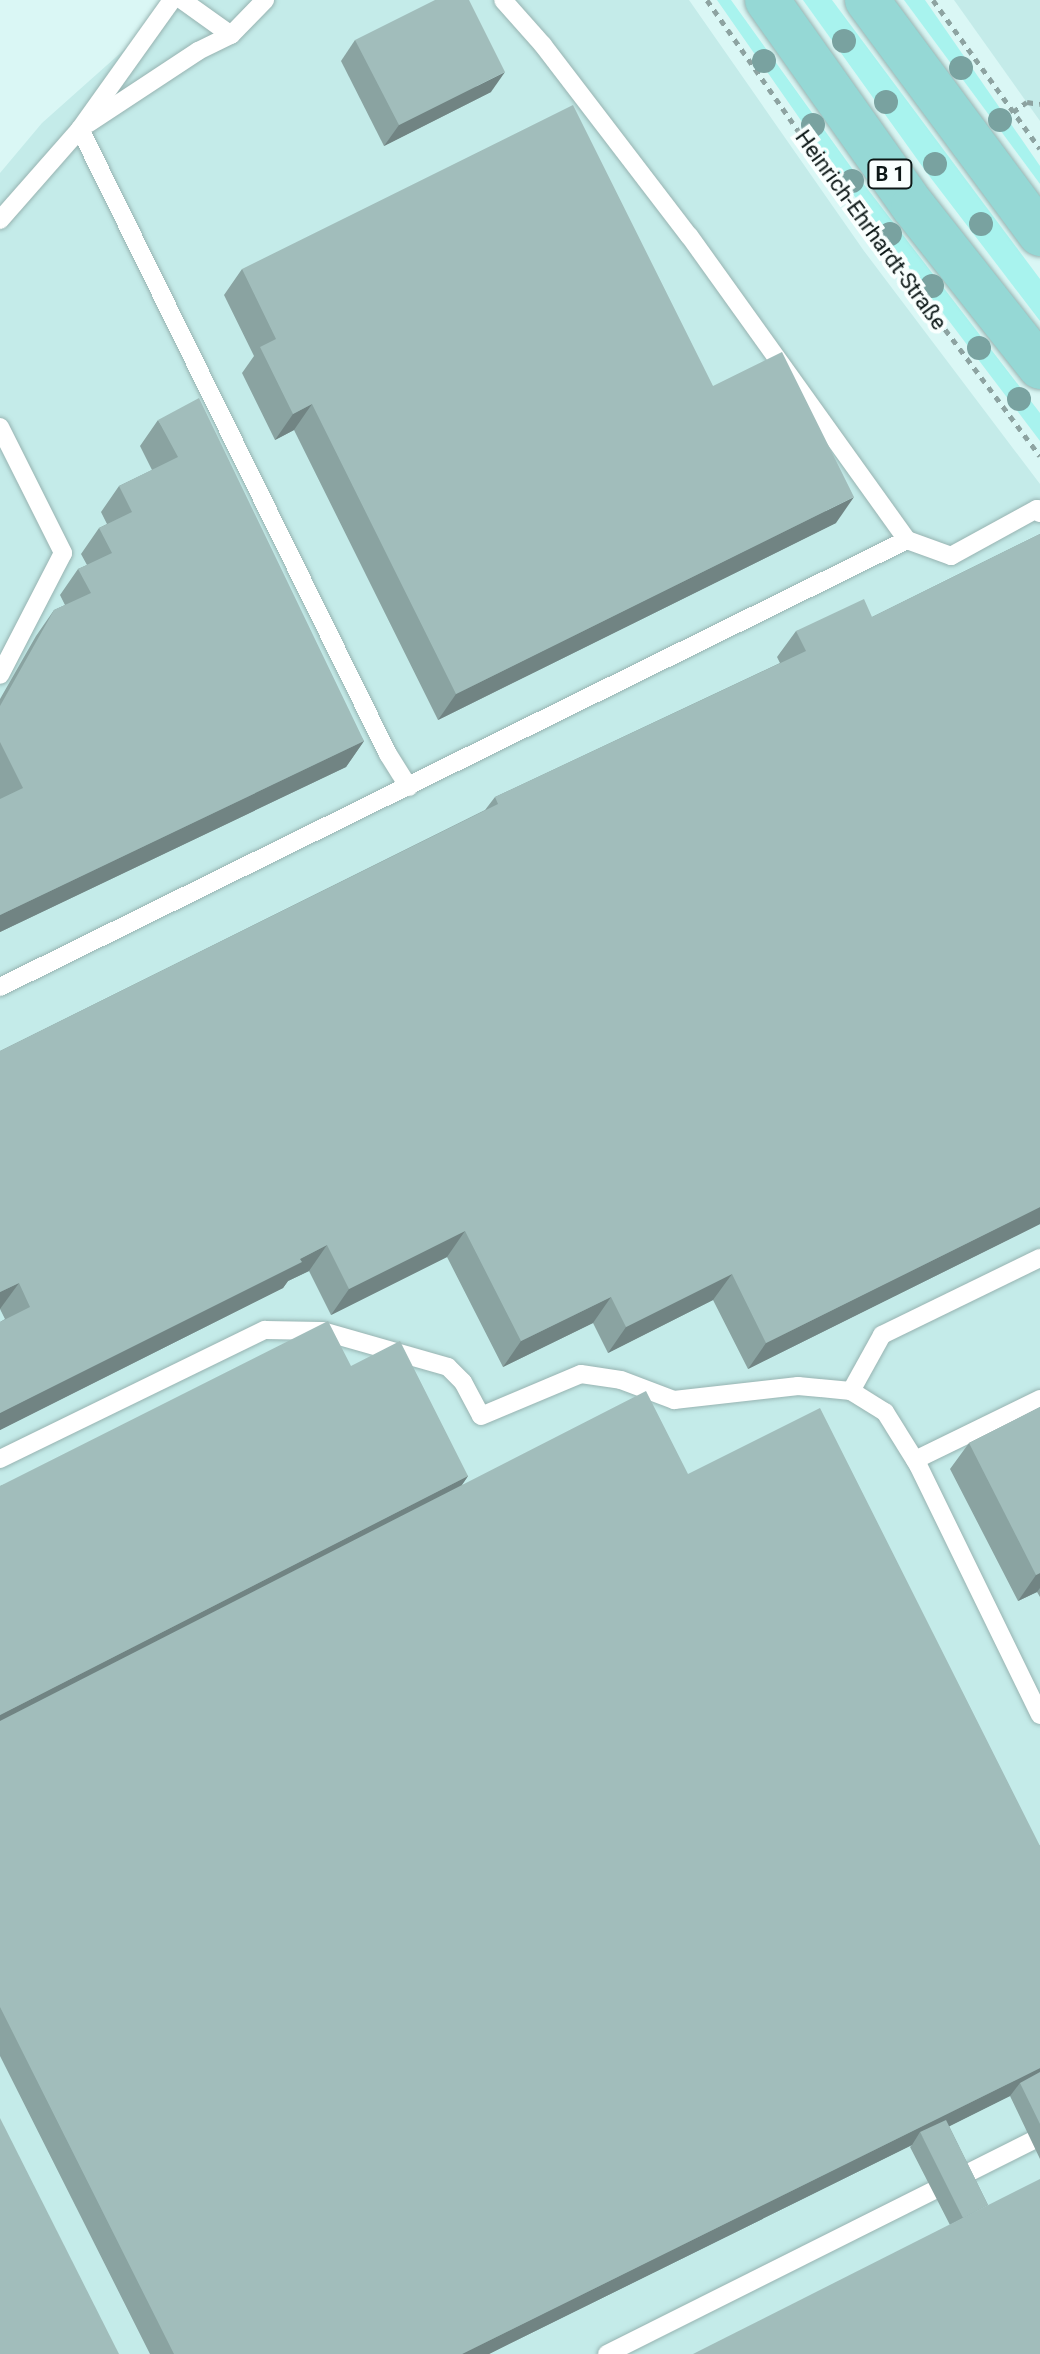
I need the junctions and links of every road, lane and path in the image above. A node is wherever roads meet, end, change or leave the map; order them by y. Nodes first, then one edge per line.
1 (172, 0) edge
2 (182, 0) edge
3 (265, 0) edge
4 (503, 0) edge
5 (707, 0) edge
6 (767, 0) edge
7 (867, 0) edge
8 (933, 0) edge
9 (231, 35) junction
10 (1040, 104) edge
11 (1013, 112) junction
12 (80, 129) junction
13 (1040, 149) edge
14 (0, 220) edge
15 (1040, 234) edge
16 (1040, 367) edge
17 (0, 427) edge
18 (1040, 456) edge
19 (1040, 513) edge
20 (907, 540) junction
21 (3, 661) edge
22 (409, 787) junction
23 (0, 987) edge
24 (1039, 1262) edge
25 (851, 1391) junction
26 (1040, 1399) edge
27 (0, 1459) edge
28 (915, 1460) junction
29 (1040, 1715) edge
30 (1032, 2141) dead end
31 (958, 2178) edge
32 (932, 2191) dead end
33 (607, 2354) edge

1 - 12 lane
2 - 9 lane
3 - 9 lane
4 - 20 lane
5 - 18 path, Heinrich-Ehrhardt-Straße
6 - 16 main road, B 1
7 - 15 main road
8 - 11 path
9 - 12 lane
10 - 11 path
11 - 13 path
12 - 14 lane
12 - 22 lane
17 - 21 lane
19 - 20 lane
20 - 22 lane
22 - 23 lane
24 - 25 lane
25 - 27 lane
25 - 28 lane
26 - 28 lane
28 - 29 lane
30 - 31 lane
32 - 33 lane

